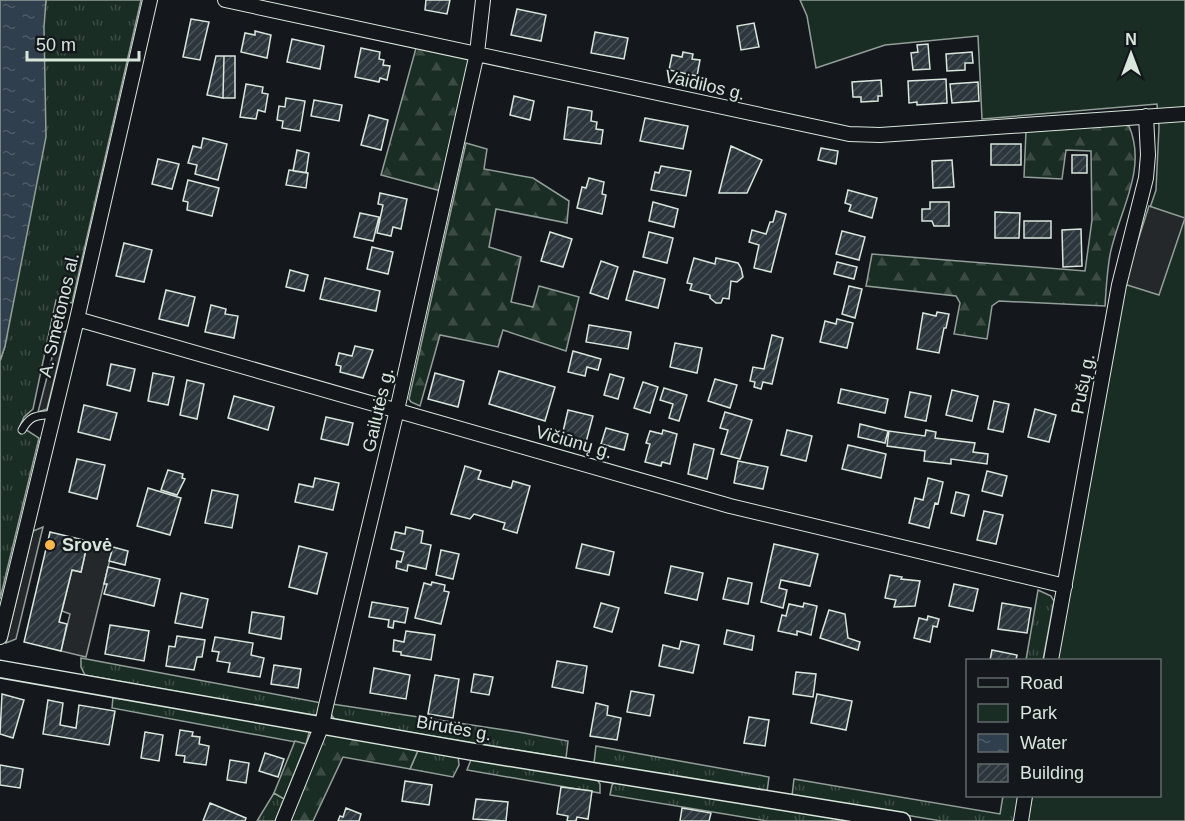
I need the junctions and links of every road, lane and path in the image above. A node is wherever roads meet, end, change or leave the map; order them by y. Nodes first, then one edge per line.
1 (150, 0) edge
2 (225, 0) edge
3 (483, 0) edge
4 (477, 53) junction
5 (1185, 114) edge
6 (1146, 116) junction
7 (77, 319) junction
8 (397, 410) junction
9 (54, 414) junction
10 (22, 430) dead end
11 (1065, 586) junction
12 (0, 637) edge
13 (1051, 659) edge
14 (0, 669) edge
15 (322, 725) junction
16 (1025, 797) edge
17 (283, 821) edge
18 (902, 821) edge
19 (1021, 821) edge

1 - 7 street, A. Smetonos al.
2 - 4 street, Vaidilos g.
3 - 4 street, Gailutės g.
4 - 6 street, Vaidilos g.
4 - 8 street, Gailutės g.
5 - 6 street, Vaidilos g.
6 - 11 street, Pušų g.
7 - 8 street, Vičiūnų g.
7 - 9 street, A. Smetonos al.
8 - 11 street, Vičiūnų g.
8 - 15 street, Gailutės g.
9 - 10 lane
9 - 12 street, A. Smetonos al.
11 - 13 street, Pušų g.
14 - 15 street, Birutės g.
15 - 17 street, Gailutės g.
15 - 18 street, Birutės g.
16 - 19 street

